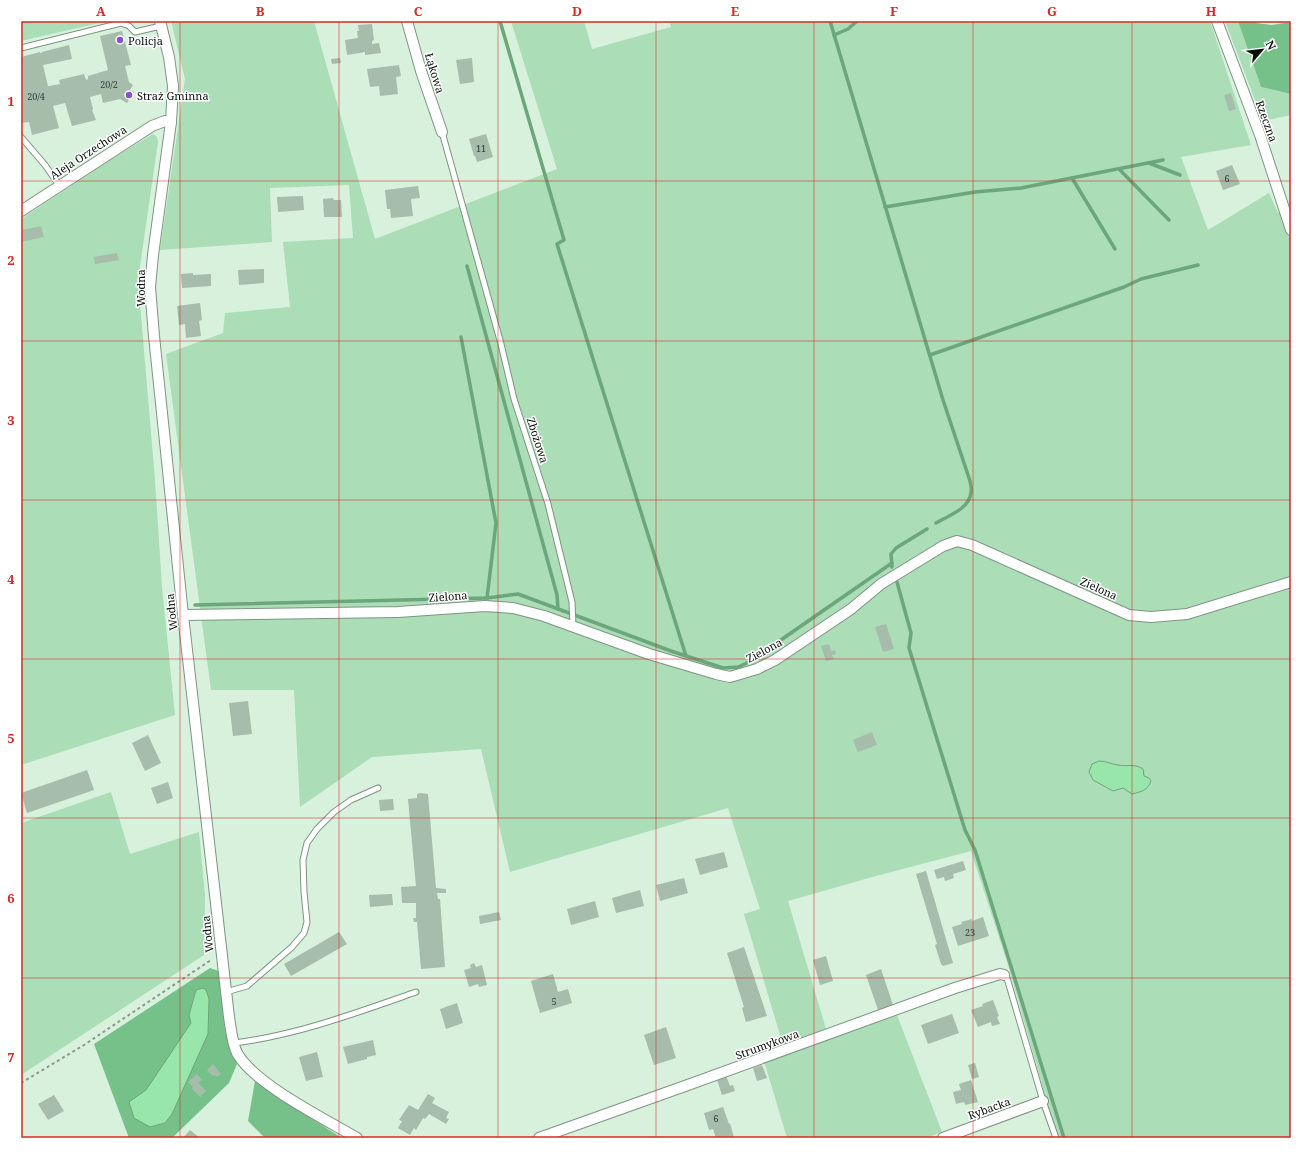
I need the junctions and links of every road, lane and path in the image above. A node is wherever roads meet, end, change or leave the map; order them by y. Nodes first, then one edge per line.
1 (407, 21) edge
2 (1217, 21) edge
3 (161, 23) edge
4 (21, 48) edge
5 (171, 122) junction
6 (442, 132) joint
7 (21, 137) edge
8 (59, 185) junction
9 (21, 211) edge
10 (1291, 230) edge
11 (1291, 582) edge
12 (183, 615) junction
13 (572, 627) junction
14 (378, 788) dead end
15 (221, 953) junction
16 (1004, 975) joint
17 (226, 992) junction
18 (416, 992) dead end
19 (234, 1043) junction
20 (21, 1083) edge
21 (1043, 1101) junction
22 (357, 1138) edge
23 (539, 1138) edge
24 (943, 1138) edge
25 (1056, 1138) edge

1 - 6 street, Łąkowa
2 - 10 street, Rzeczna
3 - 4 lane
3 - 5 street, Wodna
5 - 8 street, Aleja Orzechowa
5 - 12 street, Wodna
6 - 13 lane, Zbożowa
7 - 8 lane
8 - 9 street, Aleja Orzechowa
11 - 13 street, Zielona
12 - 13 street, Zielona
12 - 15 street, Wodna
14 - 17 lane
15 - 17 street, Wodna
15 - 20 path
16 - 21 lane
16 - 23 street, Strumykowa
17 - 19 street, Wodna
18 - 19 lane
19 - 22 street, Wodna
21 - 24 street, Rybacka
21 - 25 lane

